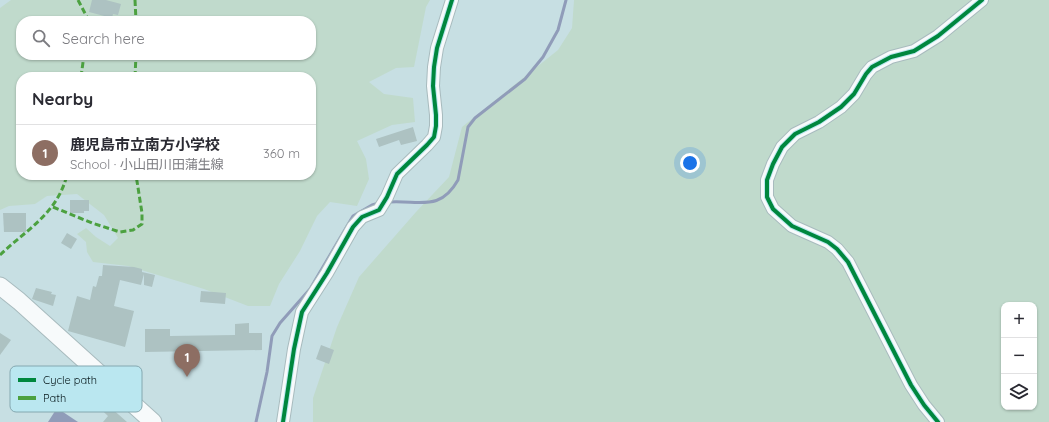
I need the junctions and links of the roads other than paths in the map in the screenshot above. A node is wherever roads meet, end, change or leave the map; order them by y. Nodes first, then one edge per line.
1 (452, 0) edge
2 (982, 0) edge
3 (0, 286) edge
4 (90, 366) edge
5 (141, 412) edge
6 (152, 422) edge
7 (283, 422) edge
8 (938, 422) edge

1 - 7 street
2 - 8 street
3 - 4 main road
5 - 6 main road

